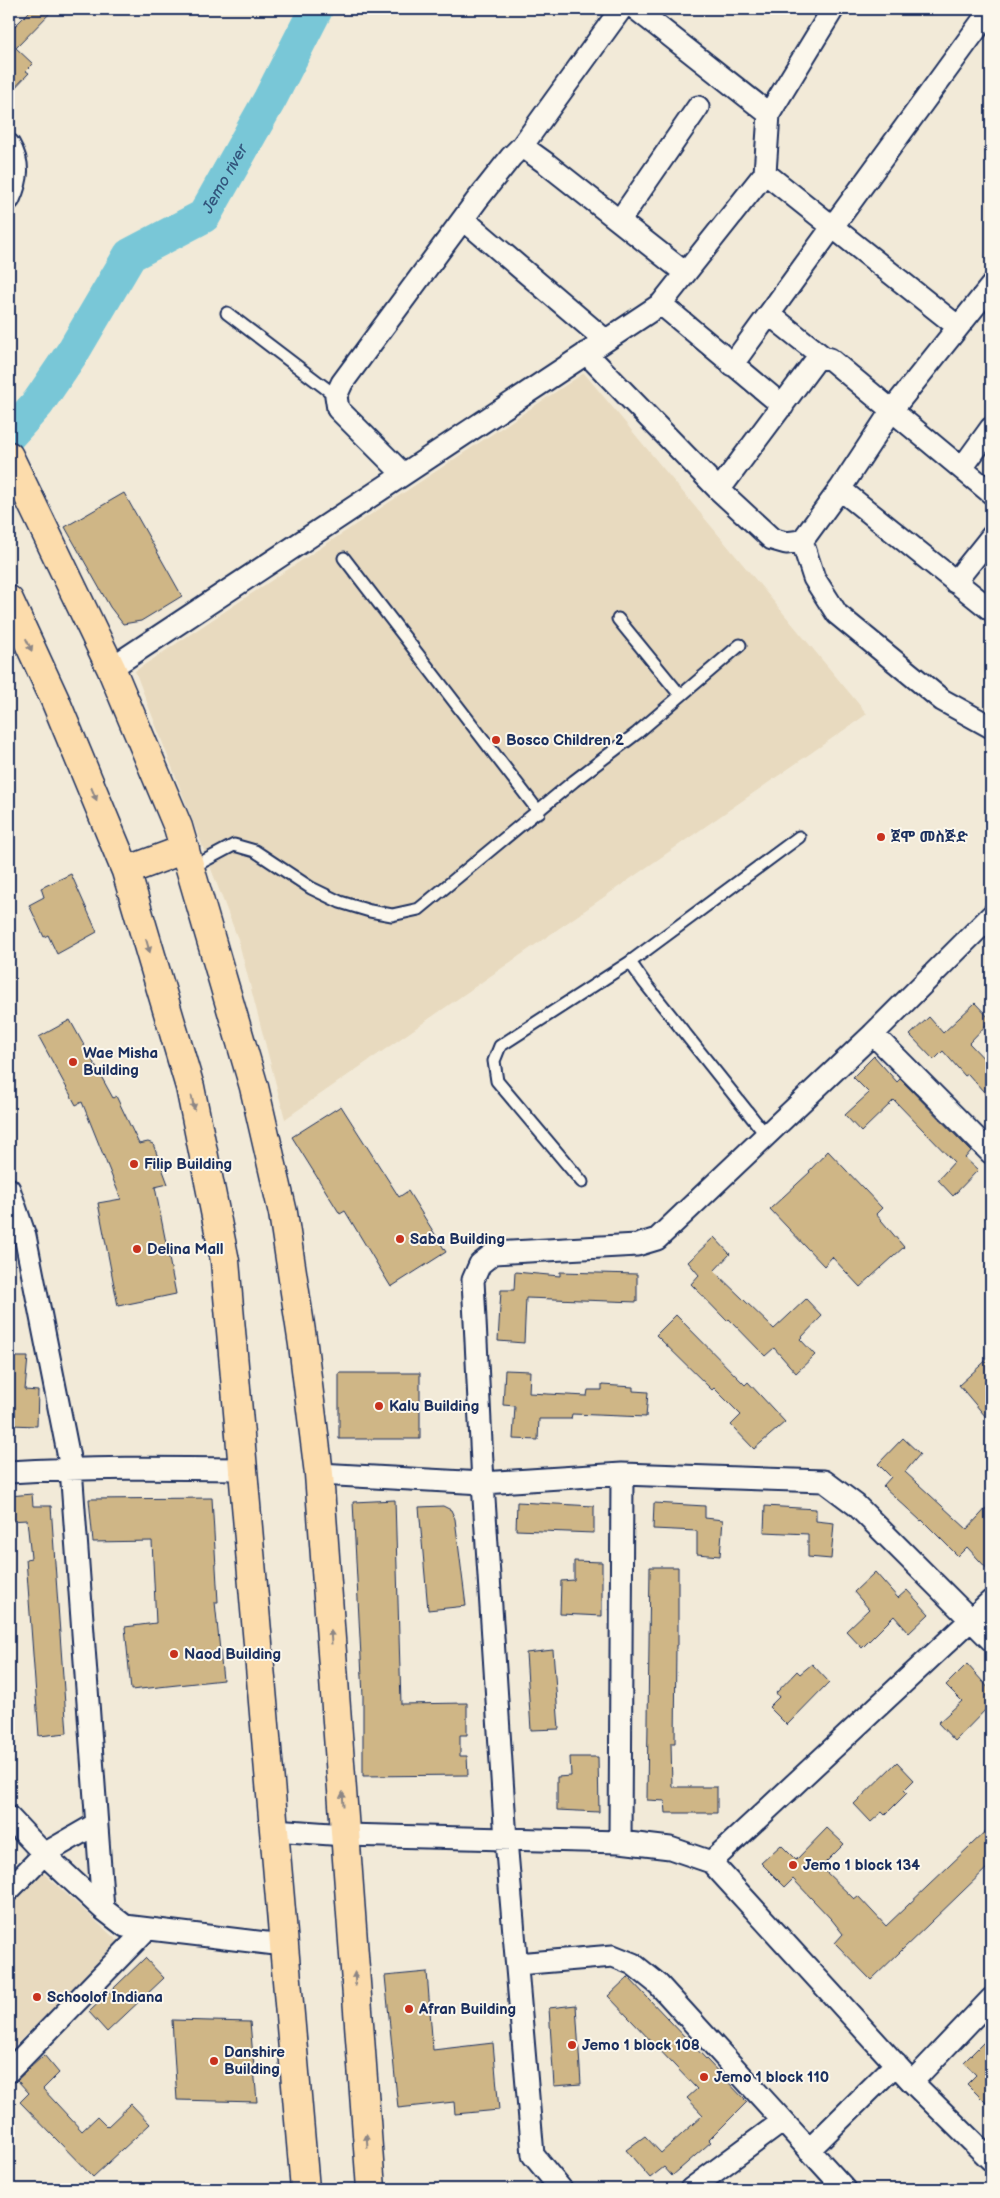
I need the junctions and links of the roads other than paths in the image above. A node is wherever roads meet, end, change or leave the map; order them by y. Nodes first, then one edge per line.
1 (621, 9) edge
2 (636, 9) edge
3 (833, 9) edge
4 (991, 9) edge
5 (698, 107) dead end
6 (769, 114) junction
7 (9, 144) edge
8 (522, 146) junction
9 (765, 173) junction
10 (9, 198) edge
11 (463, 218) junction
12 (620, 220) junction
13 (833, 227) junction
14 (684, 272) junction
15 (991, 286) edge
16 (661, 304) junction
17 (227, 313) dead end
18 (769, 314) junction
19 (957, 326) junction
20 (605, 340) junction
21 (586, 353) junction
22 (823, 356) junction
23 (732, 365) junction
24 (336, 396) junction
25 (783, 406) junction
26 (892, 410) junction
27 (991, 428) edge
28 (9, 457) edge
29 (962, 468) junction
30 (403, 474) junction
31 (840, 489) junction
32 (719, 490) junction
33 (991, 493) edge
34 (991, 537) edge
35 (802, 540) junction
36 (344, 558) dead end
37 (955, 582) junction
38 (9, 600) edge
39 (991, 610) edge
40 (618, 619) dead end
41 (740, 645) dead end
42 (111, 668) junction
43 (680, 694) junction
44 (991, 728) edge
45 (539, 812) junction
46 (799, 838) dead end
47 (188, 858) junction
48 (126, 871) junction
49 (991, 916) edge
50 (630, 962) junction
51 (873, 1034) junction
52 (766, 1135) junction
53 (991, 1152) edge
54 (582, 1182) dead end
55 (9, 1189) edge
56 (17, 1236) edge
57 (71, 1468) junction
58 (243, 1469) junction
59 (9, 1472) edge
60 (319, 1474) junction
61 (622, 1474) junction
62 (483, 1483) junction
63 (991, 1601) edge
64 (972, 1620) junction
65 (991, 1640) edge
66 (9, 1817) edge
67 (96, 1824) junction
68 (274, 1830) junction
69 (345, 1835) junction
70 (506, 1840) junction
71 (620, 1842) junction
72 (44, 1854) junction
73 (712, 1862) junction
74 (9, 1890) edge
75 (103, 1909) junction
76 (147, 1929) junction
77 (283, 1946) junction
78 (517, 1964) junction
79 (991, 1998) edge
80 (896, 2064) junction
81 (9, 2071) edge
82 (912, 2082) junction
83 (783, 2121) junction
84 (809, 2150) junction
85 (991, 2160) edge
86 (305, 2189) edge
87 (371, 2189) edge
88 (561, 2189) edge
89 (691, 2189) edge
90 (845, 2189) edge

1 - 8 street
2 - 6 street
3 - 6 street
4 - 13 street
5 - 12 street
6 - 9 street
7 - 10 street
8 - 11 street
8 - 12 street
9 - 13 street
9 - 14 street
11 - 20 street
11 - 24 street
12 - 14 street
13 - 18 street
13 - 19 street
14 - 16 street
15 - 19 street
16 - 20 street
16 - 23 street
17 - 24 lane
18 - 22 street
18 - 23 street
19 - 26 street
20 - 21 street
21 - 30 street
21 - 32 street
22 - 25 street
22 - 26 street
23 - 25 street
24 - 30 street
25 - 32 street
26 - 29 street
26 - 31 street
27 - 29 street
28 - 42 main road
29 - 33 street
30 - 42 street
31 - 35 street
31 - 37 street
32 - 35 street
34 - 37 street
35 - 44 street
36 - 45 lane
37 - 39 street
38 -> 48 main road
40 - 43 lane
41 - 43 lane
42 - 47 main road
43 - 45 lane
45 - 47 lane
46 - 50 lane
47 - 48 main road
47 - 60 main road
48 -> 58 main road
49 - 51 street
50 - 52 lane
50 - 54 lane
51 - 52 street
51 - 53 street
52 - 62 street
55 - 56 street
56 - 57 street
57 - 58 street
57 - 59 street
57 - 67 street
58 - 68 main road
60 - 62 street
69 -> 60 main road
61 - 62 street
61 - 64 street
61 - 71 street
62 - 70 street
63 - 64 street
64 - 65 street
64 - 73 street
66 - 72 street
67 - 72 street
67 - 75 street
68 - 69 street
68 - 77 main road
69 - 70 street
87 -> 69 main road
70 - 71 street
70 - 78 street
71 - 73 street
72 - 74 street
72 - 75 street
73 - 80 street
75 - 76 street
76 - 77 street
76 - 81 street
77 - 86 main road
78 - 83 street
78 - 88 street
79 - 82 street
80 - 82 street
80 - 84 street
82 - 85 street
83 - 84 street
83 - 89 street
84 - 90 street

